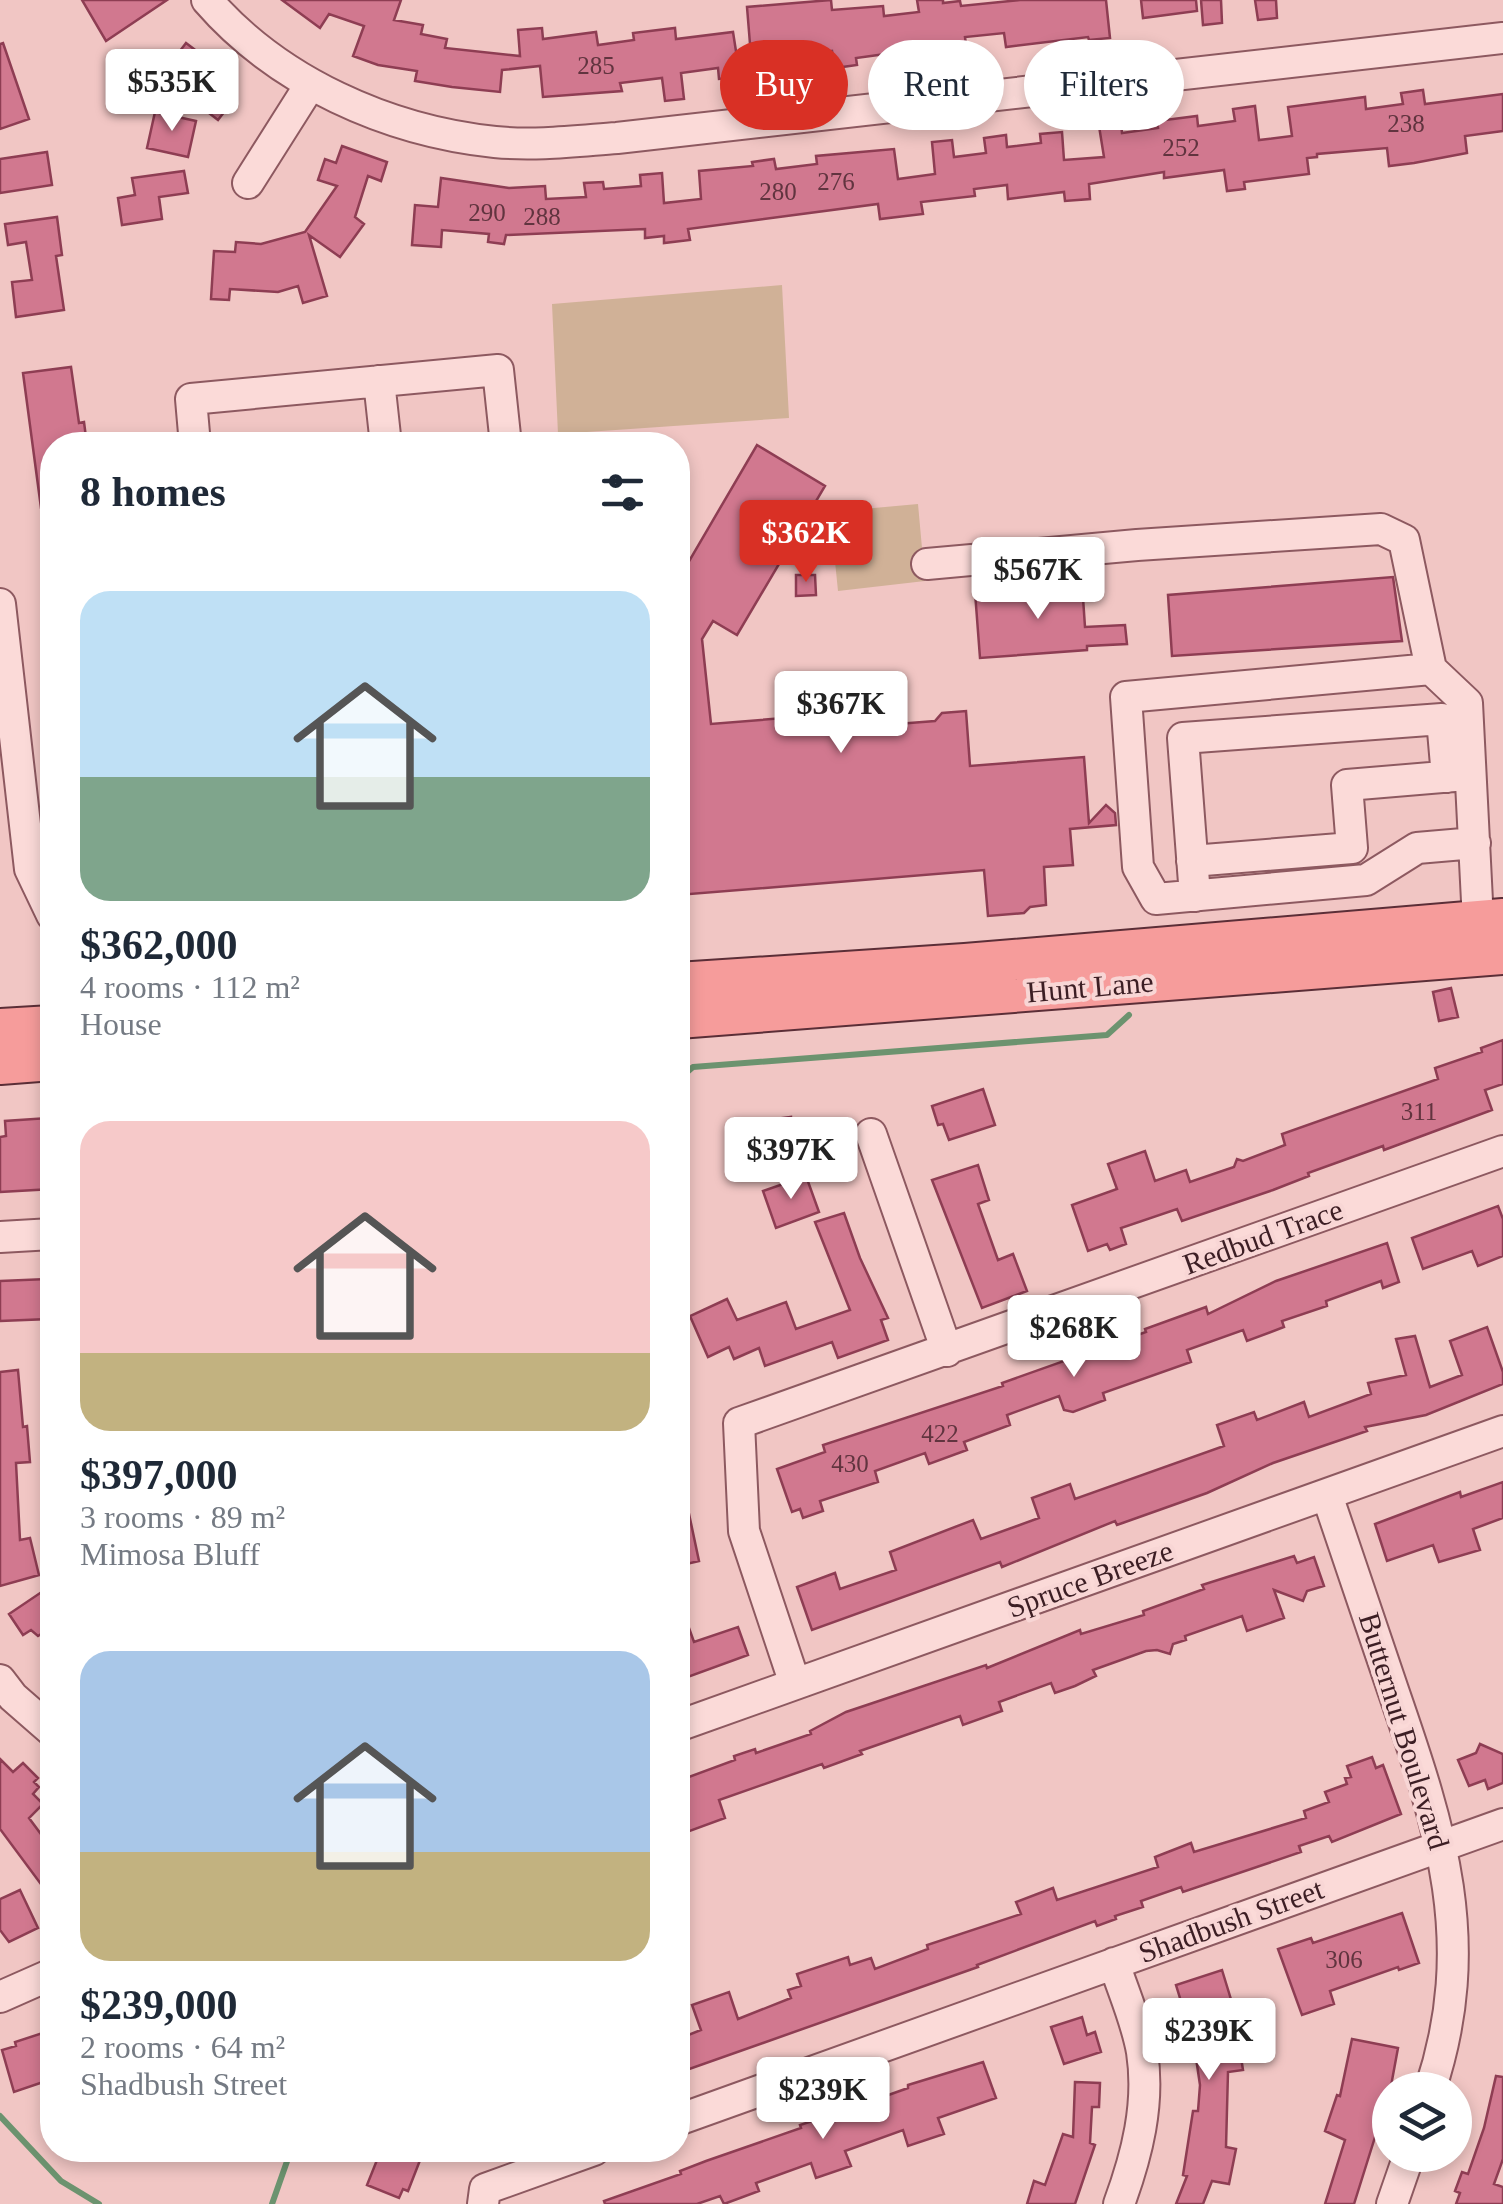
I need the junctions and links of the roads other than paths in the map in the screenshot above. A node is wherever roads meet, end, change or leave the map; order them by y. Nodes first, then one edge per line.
1 (206, 0) edge
2 (1503, 38) edge
3 (310, 84) junction
4 (248, 183) dead end
5 (380, 381) junction
6 (194, 432) edge
7 (385, 432) edge
8 (505, 432) edge
9 (927, 564) dead end
10 (0, 604) edge
11 (1430, 669) junction
12 (1460, 776) junction
13 (1475, 843) junction
14 (1192, 861) junction
15 (15, 870) edge
16 (1194, 896) junction
17 (40, 900) edge
18 (1491, 937) edge
19 (966, 980) junction
20 (690, 984) edge
21 (690, 1016) edge
22 (40, 1027) edge
23 (0, 1029) edge
24 (40, 1061) edge
25 (0, 1064) edge
26 (871, 1134) dead end
27 (1503, 1150) edge
28 (40, 1235) edge
29 (0, 1237) edge
30 (947, 1351) junction
31 (1503, 1431) edge
32 (1327, 1495) junction
33 (0, 1680) edge
34 (795, 1684) junction
35 (40, 1721) edge
36 (690, 1722) edge
37 (1503, 1824) edge
38 (1442, 1846) junction
39 (1114, 1962) junction
40 (40, 1979) edge
41 (0, 1997) edge
42 (1436, 2072) edge
43 (690, 2116) edge
44 (566, 2162) edge
45 (1403, 2172) edge
46 (484, 2197) edge
47 (1119, 2204) edge
48 (1392, 2204) edge

1 - 3 street
2 - 3 street
3 - 4 street
5 - 6 street
5 - 7 street
5 - 8 street
9 - 11 street
10 - 15 street
11 - 12 street
11 - 16 street
12 - 13 street
12 - 14 street
12 - 14 street
13 - 16 street
13 - 18 street
14 - 16 street
15 - 17 street
18 - 19 main road, Hunt Lane
19 - 20 main road, Hunt Lane
19 - 21 main road, Hunt Lane
22 - 23 main road
24 - 25 main road
26 - 30 street
27 - 30 street, Redbud Trace
28 - 29 street
30 - 34 street, Redbud Trace
31 - 32 street, Spruce Breeze
32 - 34 street, Spruce Breeze
32 - 38 street, Butternut Boulevard
33 - 35 street
34 - 36 street, Spruce Breeze
37 - 38 street, Shadbush Street
38 - 39 street, Shadbush Street
38 - 42 street, Butternut Boulevard
39 - 43 street, Shadbush Street
39 - 47 street
40 - 41 street
44 - 46 street
45 - 48 street

